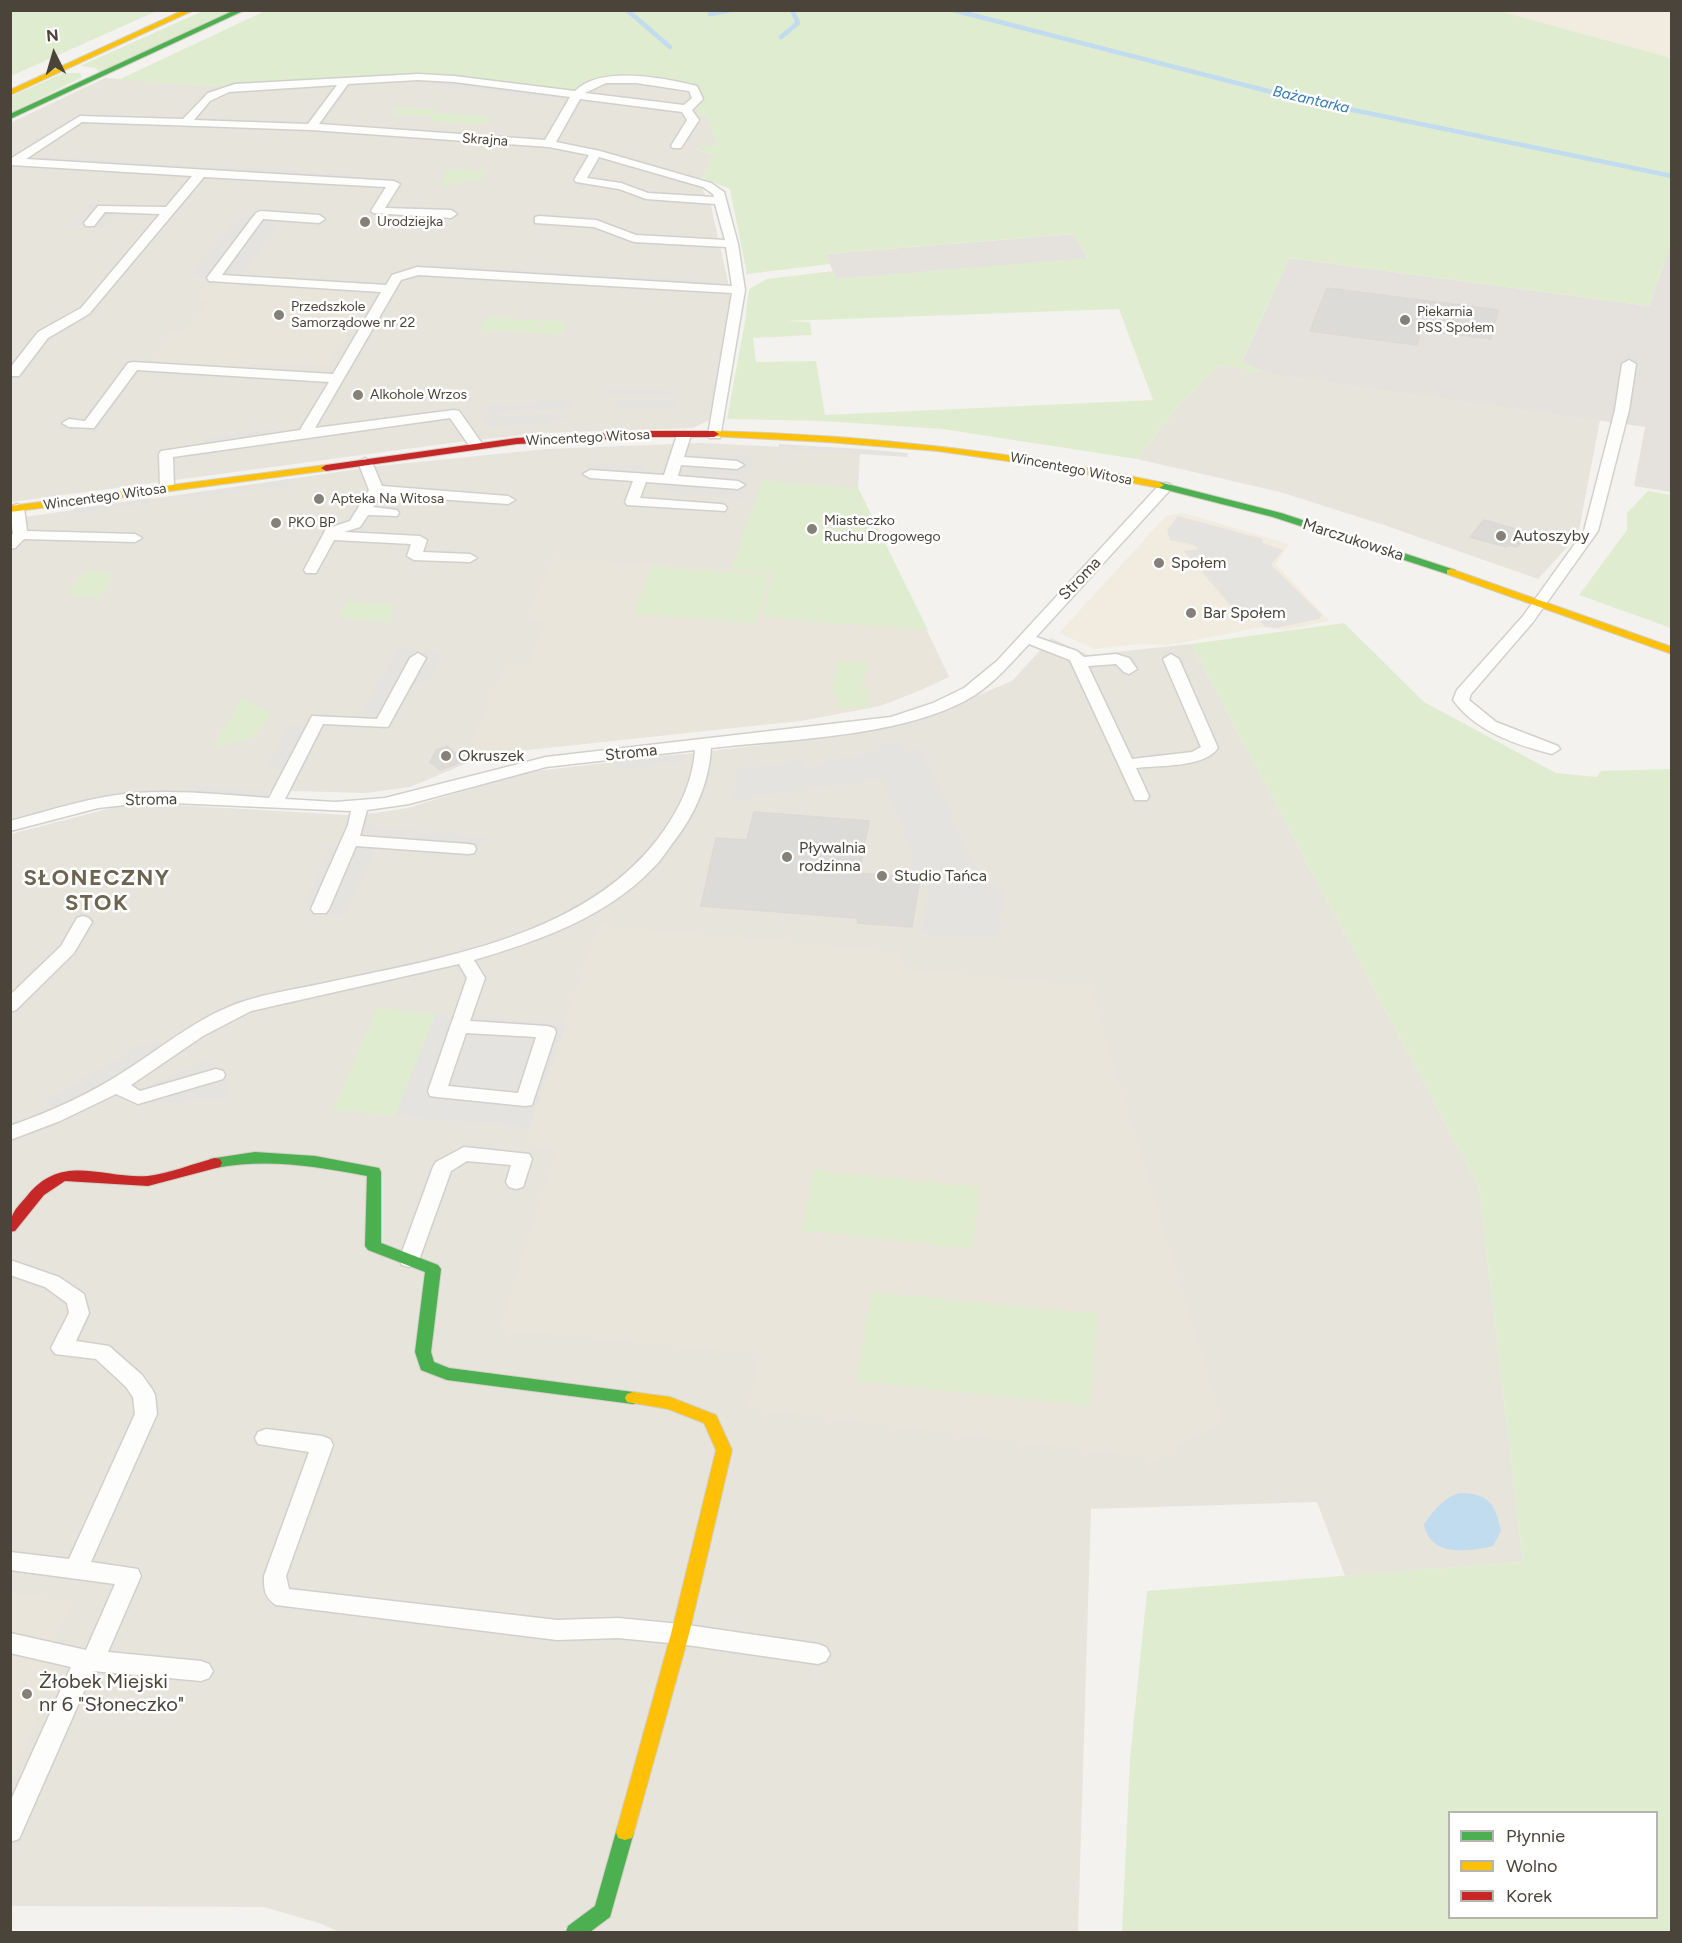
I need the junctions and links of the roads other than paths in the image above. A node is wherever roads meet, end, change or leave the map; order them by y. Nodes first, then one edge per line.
1 (191, 10) edge
2 (242, 10) edge
3 (60, 70) junction
4 (93, 79) junction
5 (344, 81) junction
6 (10, 93) edge
7 (578, 95) junction
8 (686, 109) junction
9 (10, 117) edge
10 (186, 123) junction
11 (311, 127) junction
12 (549, 144) junction
13 (677, 146) dead end
14 (596, 153) junction
15 (13, 162) edge
16 (201, 173) junction
17 (719, 201) junction
18 (168, 212) junction
19 (451, 214) dead end
20 (319, 219) dead end
21 (539, 220) dead end
22 (90, 223) dead end
23 (732, 244) junction
24 (389, 289) junction
25 (739, 290) junction
26 (1629, 364) dead end
27 (12, 374) edge
28 (336, 378) junction
29 (69, 423) dead end
30 (305, 433) junction
31 (684, 435) junction
32 (715, 435) junction
33 (477, 445) junction
34 (677, 461) junction
35 (365, 462) junction
36 (738, 465) dead end
37 (590, 474) dead end
38 (641, 478) junction
39 (670, 480) junction
40 (738, 485) dead end
41 (1165, 487) junction
42 (167, 488) junction
43 (376, 490) junction
44 (508, 500) dead end
45 (720, 508) dead end
46 (14, 509) edge
47 (364, 510) junction
48 (392, 513) dead end
49 (330, 536) junction
50 (135, 538) dead end
51 (15, 540) edge
52 (470, 558) dead end
53 (311, 570) dead end
54 (1538, 605) junction
55 (1024, 638) junction
56 (1671, 651) edge
57 (418, 658) dead end
58 (1171, 659) dead end
59 (1079, 662) junction
60 (1129, 669) dead end
61 (703, 745) junction
62 (1552, 749) dead end
63 (1126, 764) junction
64 (1142, 796) dead end
65 (274, 804) junction
66 (360, 806) junction
67 (10, 826) edge
68 (351, 840) junction
69 (468, 849) dead end
70 (320, 909) dead end
71 (83, 922) dead end
72 (463, 956) junction
73 (10, 1006) edge
74 (460, 1026) junction
75 (216, 1075) dead end
76 (116, 1085) junction
77 (10, 1133) edge
78 (516, 1182) dead end
79 (10, 1227) edge
80 (409, 1260) junction
81 (10, 1267) edge
82 (266, 1438) dead end
83 (10, 1561) edge
84 (76, 1569) junction
85 (680, 1634) junction
86 (10, 1643) edge
87 (818, 1654) dead end
88 (89, 1660) junction
89 (201, 1671) dead end
90 (10, 1831) edge
91 (575, 1932) edge

1 - 3 street
2 - 4 street
3 - 4 street
3 - 6 street
4 - 9 street
5 - 7 street
5 - 10 street
5 - 11 street
7 - 8 street
7 - 8 street
7 - 12 street
8 - 13 street
10 - 11 street, Skrajna
10 - 15 street, Skrajna
11 - 12 street, Skrajna
12 - 14 street, Skrajna
14 - 17 street, Skrajna
14 - 17 street
15 - 16 street
16 - 18 street
16 - 19 street
17 - 23 street, Skrajna
18 - 22 street
18 - 27 street
20 - 24 street
21 - 23 street
23 - 25 street, Skrajna
24 - 25 street
24 - 28 street
25 - 32 street, Skrajna
26 - 54 street
28 - 29 street
28 - 30 street
30 - 33 street
30 - 42 street
31 - 32 street, Wincentego Witosa
31 - 33 street, Wincentego Witosa
31 - 34 street
32 - 41 street, Wincentego Witosa
33 - 35 street, Wincentego Witosa
34 - 36 street
34 - 39 street
35 - 42 street, Wincentego Witosa
35 - 43 street
37 - 38 street
38 - 39 street
38 - 45 street
39 - 40 street
41 - 54 street, Marczukowska
41 - 55 street, Stroma
42 - 46 street, Wincentego Witosa
43 - 44 street
43 - 47 street
46 - 51 street
47 - 48 street
47 - 49 street
49 - 52 street
49 - 53 street
50 - 51 street
54 - 56 street, Marczukowska
54 - 62 street
55 - 59 street
55 - 61 street, Stroma
57 - 65 street
58 - 63 street
59 - 60 street
59 - 63 street
61 - 66 street, Stroma
61 - 72 street
63 - 64 street
65 - 66 street, Stroma
65 - 67 street, Stroma
66 - 68 street
68 - 69 street
68 - 70 street
71 - 73 street
72 - 74 street
72 - 76 street
74 - 74 street
75 - 76 street
76 - 77 street
78 - 80 street
79 - 80 street
80 - 85 street
81 - 84 street
82 - 85 street
83 - 84 street
84 - 88 street
85 - 87 street
85 - 91 street
86 - 88 street
88 - 89 street
88 - 90 street

